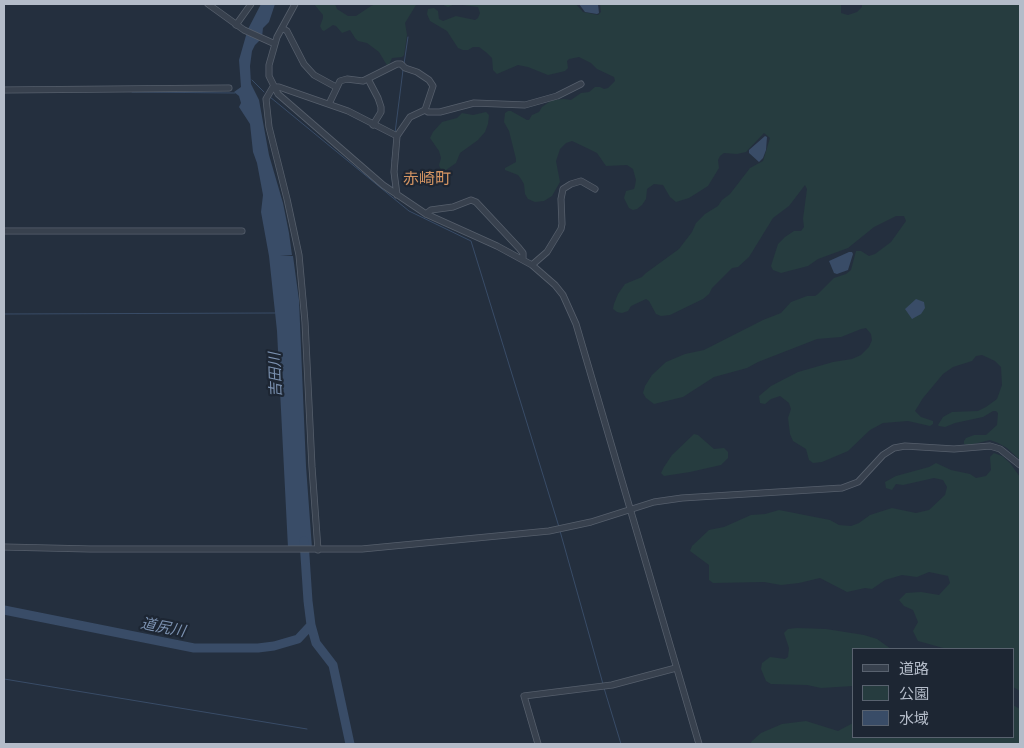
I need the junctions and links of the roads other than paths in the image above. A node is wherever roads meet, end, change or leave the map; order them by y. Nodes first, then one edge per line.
1 (208, 4) edge
2 (250, 4) edge
3 (295, 4) edge
4 (236, 25) junction
5 (282, 28) junction
6 (273, 43) junction
7 (368, 79) junction
8 (581, 84) dead end
9 (273, 87) junction
10 (336, 87) junction
11 (229, 88) dead end
12 (4, 90) edge
13 (329, 104) junction
14 (424, 110) junction
15 (373, 125) junction
16 (395, 135) junction
17 (595, 189) dead end
18 (397, 195) junction
19 (426, 214) junction
20 (4, 231) edge
21 (242, 231) dead end
22 (523, 259) junction
23 (532, 265) junction
24 (1020, 466) edge
25 (630, 510) junction
26 (4, 547) edge
27 (317, 550) junction
28 (676, 668) junction
29 (538, 744) edge
30 (699, 744) edge

1 - 4 street
2 - 4 street
3 - 5 street
4 - 6 street
5 - 6 street
5 - 10 street
6 - 9 street
7 - 10 street
7 - 14 street
7 - 15 street
8 - 14 street
9 - 13 street
9 - 18 street
9 - 27 street
10 - 13 street
11 - 12 street
13 - 15 street
14 - 16 street
15 - 16 street
16 - 18 street
17 - 23 street
18 - 19 street
19 - 22 street
19 - 22 street
20 - 21 street
22 - 23 street
23 - 25 street
24 - 25 street
25 - 27 street
25 - 28 street
26 - 27 street
28 - 29 street
28 - 30 street

